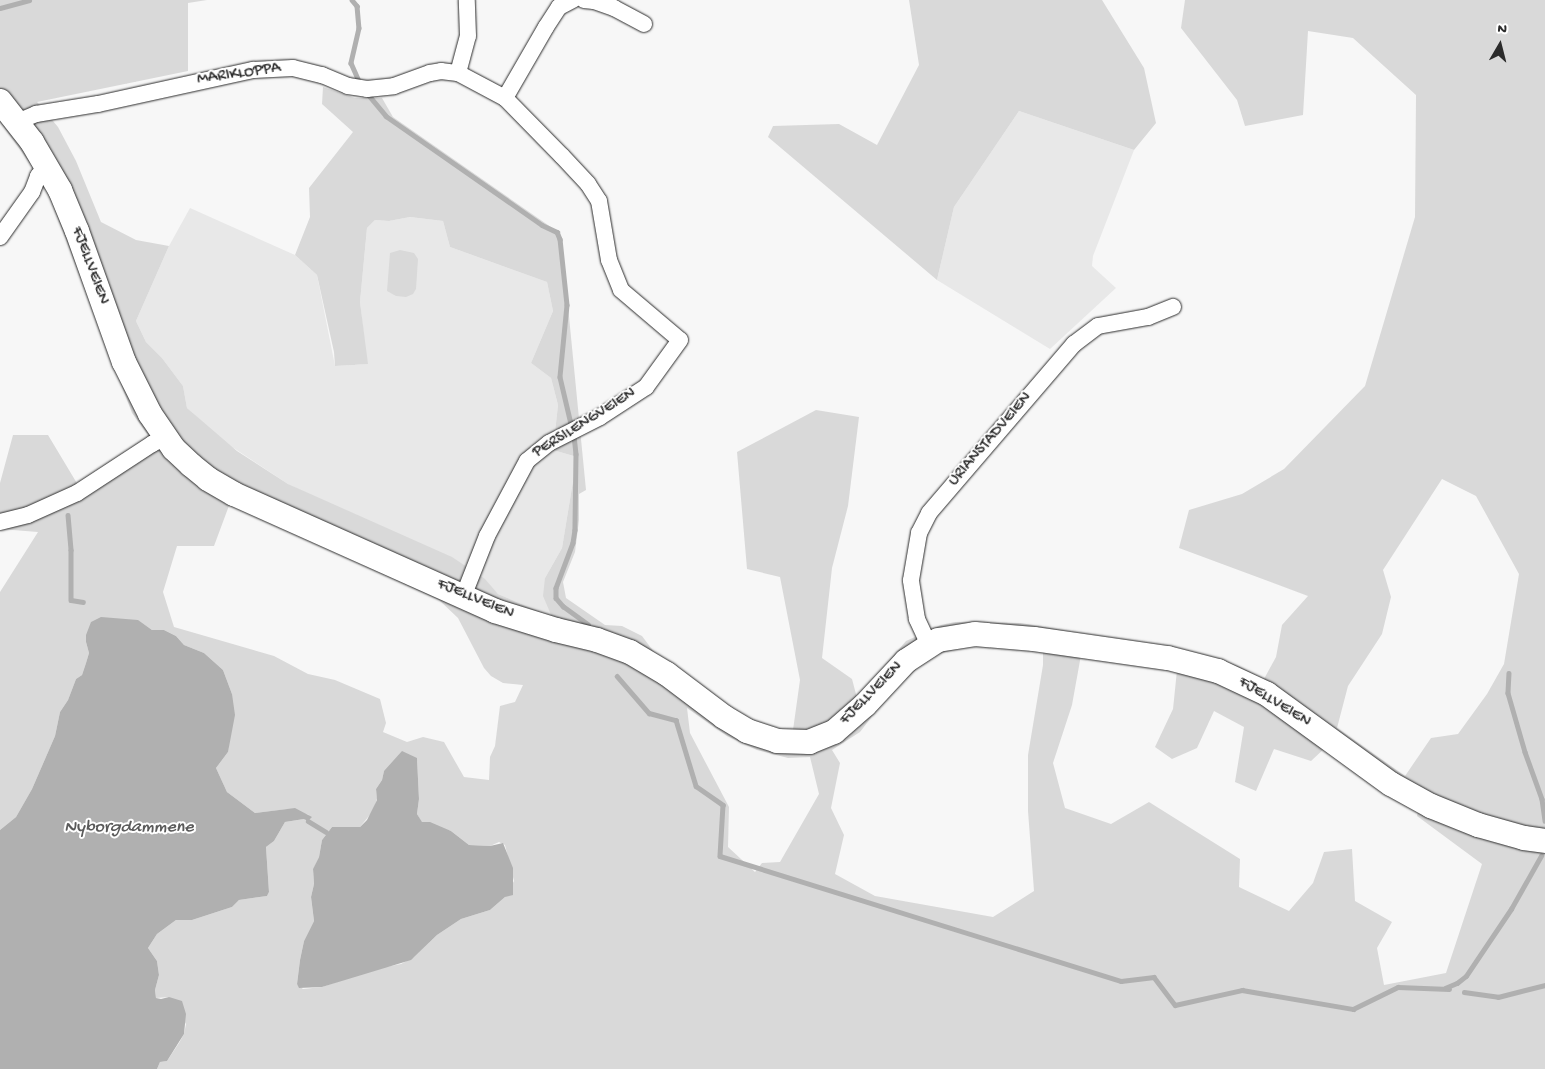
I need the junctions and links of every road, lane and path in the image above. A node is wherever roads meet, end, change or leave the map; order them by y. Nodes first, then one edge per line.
1 (467, 0) edge
2 (573, 0) edge
3 (584, 0) edge
4 (644, 24) dead end
5 (458, 73) junction
6 (505, 98) junction
7 (0, 101) edge
8 (17, 122) junction
9 (47, 165) junction
10 (0, 237) edge
11 (1173, 306) dead end
12 (680, 340) joint
13 (166, 437) junction
14 (0, 522) edge
15 (463, 597) junction
16 (929, 645) junction
17 (1545, 841) edge

1 - 5 street
2 - 6 street
3 - 4 street
5 - 6 street, MARIKLOPPA
5 - 8 street, MARIKLOPPA
6 - 12 street, MARIKLOPPA
7 - 8 main road, FJELLVEIEN
8 - 9 main road, FJELLVEIEN
9 - 10 street
9 - 13 main road, FJELLVEIEN
11 - 16 street, URIANSTADVEIEN
12 - 15 street, PERSILENGVEIEN
13 - 14 street
13 - 15 main road, FJELLVEIEN
15 - 16 main road, FJELLVEIEN
16 - 17 main road, FJELLVEIEN

